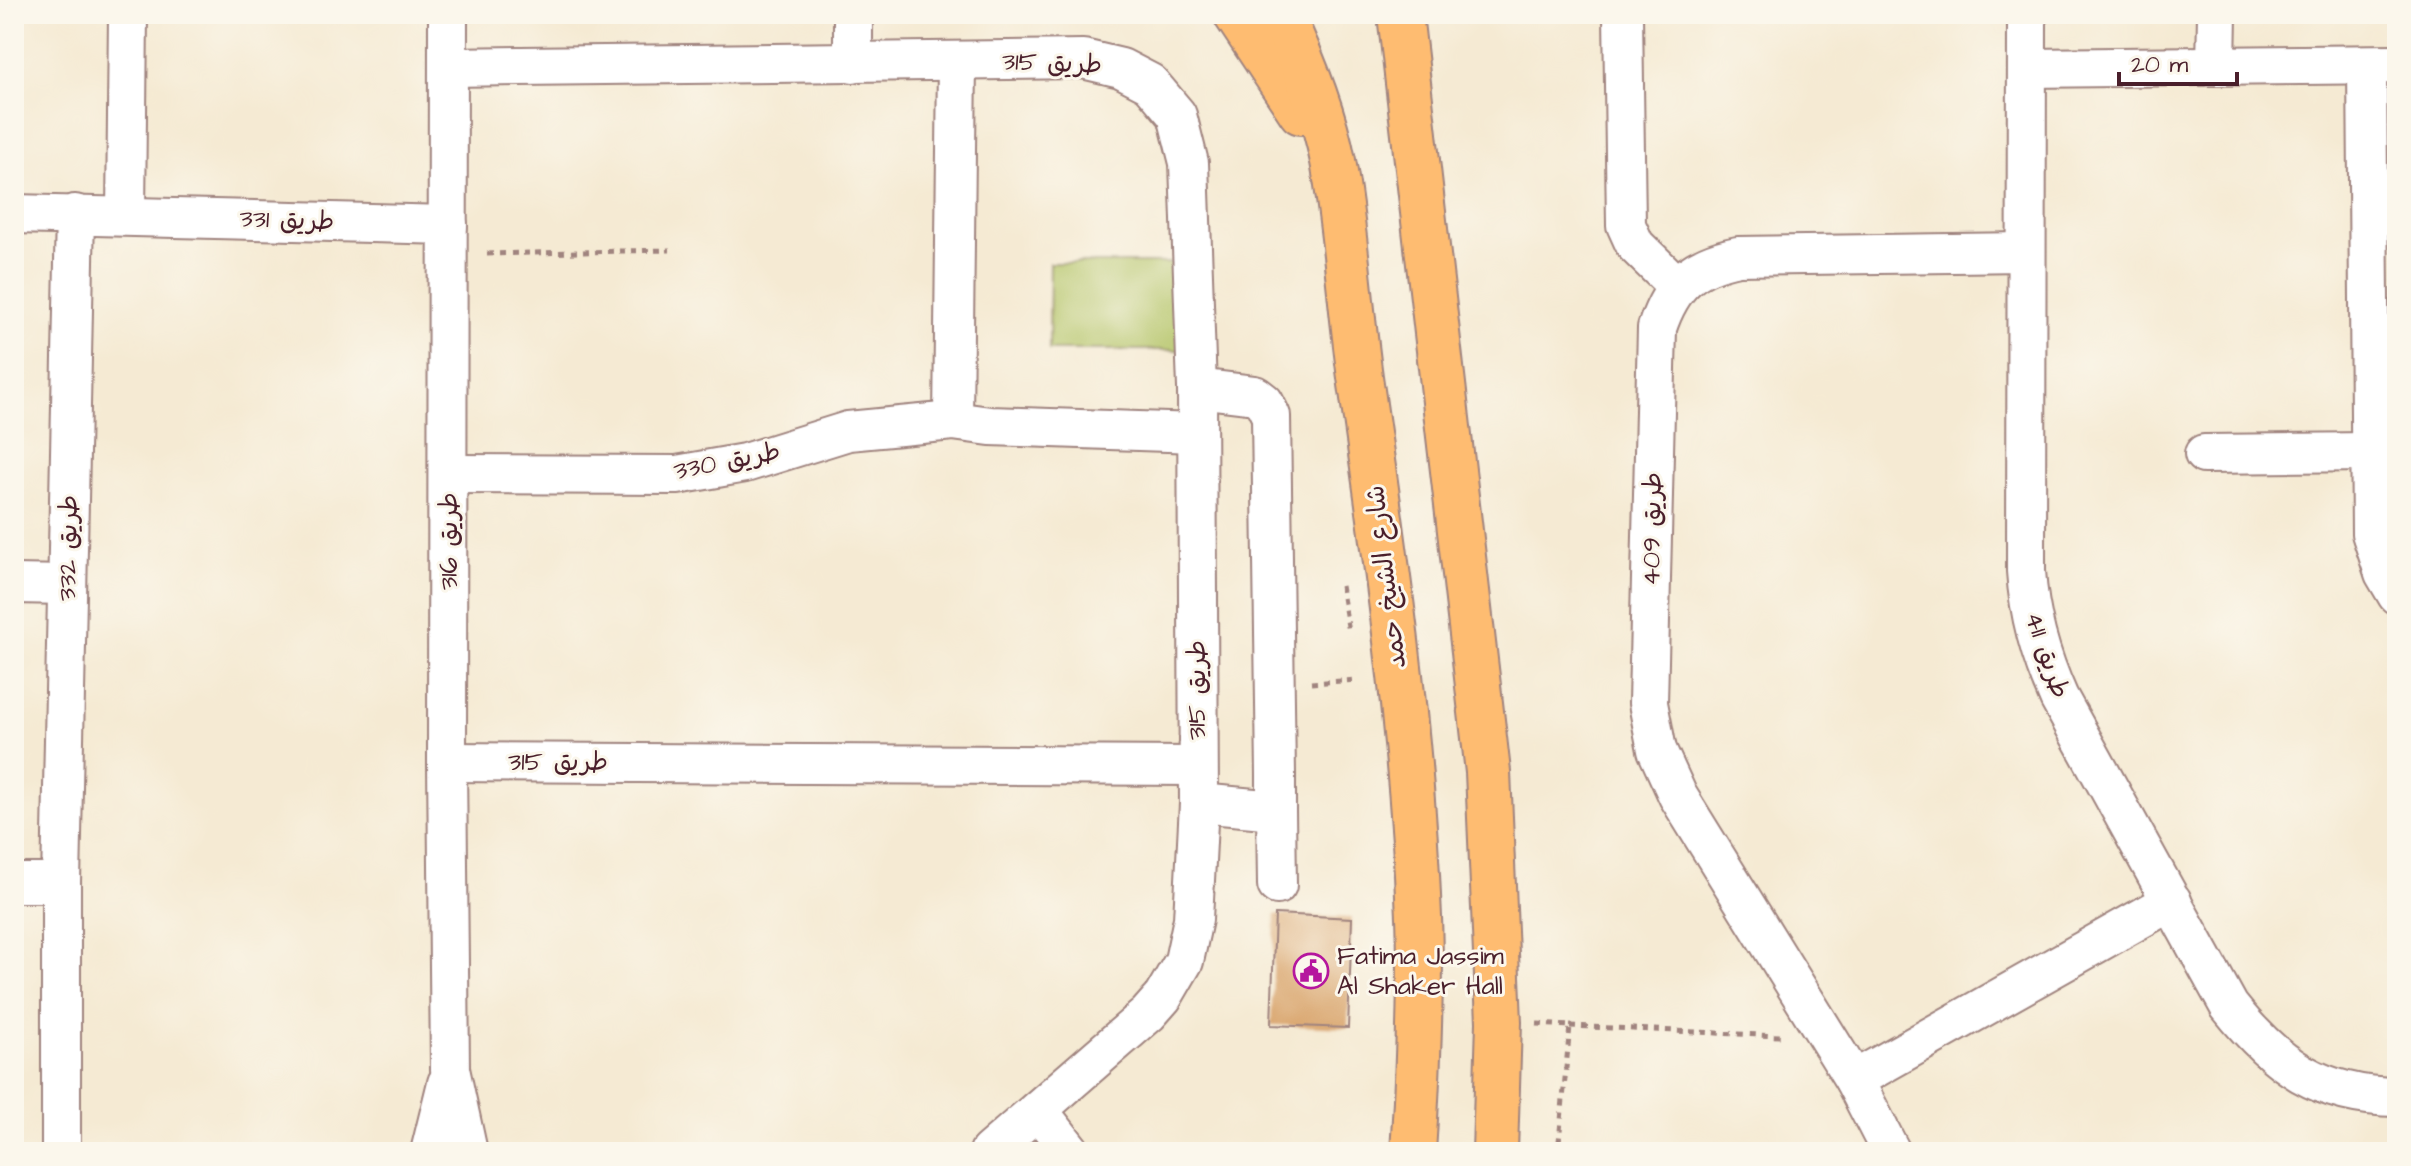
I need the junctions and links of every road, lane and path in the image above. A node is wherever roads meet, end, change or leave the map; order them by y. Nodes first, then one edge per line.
1 (128, 14) edge
2 (448, 14) edge
3 (853, 14) edge
4 (1236, 14) edge
5 (1281, 14) edge
6 (1400, 14) edge
7 (1623, 14) edge
8 (2027, 14) edge
9 (2217, 14) edge
10 (957, 61) junction
11 (853, 63) junction
12 (2382, 65) edge
13 (2216, 66) junction
14 (448, 67) junction
15 (2027, 68) junction
16 (1333, 161) junction
17 (14, 214) edge
18 (75, 214) junction
19 (126, 215) junction
20 (449, 240) junction
21 (670, 250) dead end
22 (2026, 252) junction
23 (1677, 286) junction
24 (1197, 388) junction
25 (2383, 394) edge
26 (953, 421) junction
27 (1197, 433) junction
28 (2370, 452) junction
29 (2204, 454) dead end
30 (449, 474) junction
31 (14, 584) edge
32 (67, 585) junction
33 (2397, 595) edge
34 (447, 762) junction
35 (1198, 784) junction
36 (1276, 810) junction
37 (14, 883) edge
38 (61, 883) junction
39 (1277, 885) dead end
40 (2172, 901) junction
41 (1570, 1026) dead end
42 (1827, 1038) junction
43 (450, 1069) junction
44 (1854, 1080) junction
45 (2397, 1097) edge
46 (1038, 1110) junction
47 (61, 1152) edge
48 (430, 1152) edge
49 (468, 1152) edge
50 (989, 1152) edge
51 (1071, 1152) edge
52 (1413, 1152) edge
53 (1495, 1152) edge
54 (1891, 1152) edge

1 - 19 street
2 - 14 street, طريق 316
3 - 11 street
4 - 16 main road
5 - 16 main road, شارع الشيخ حمد
6 - 53 main road
7 - 23 street
8 - 15 street, طريق 411
9 - 13 street
10 - 11 street, طريق 315
10 - 24 street, طريق 315
10 - 26 street
11 - 14 street, طريق 315
12 - 13 street
12 - 25 street
13 - 15 street
14 - 20 street, طريق 316
15 - 22 street, طريق 411
16 - 52 main road, شارع الشيخ حمد
17 - 18 street, طريق 331
18 - 19 street, طريق 331
18 - 32 street, طريق 332
19 - 20 street, طريق 331
20 - 21 path
20 - 30 street, طريق 316
22 - 23 street, طريق 409
22 - 40 street, طريق 411
23 - 42 street, طريق 409
24 - 27 street, طريق 315
24 - 36 street
25 - 28 street
26 - 27 street, طريق 330
26 - 30 street, طريق 330
27 - 35 street, طريق 315
28 - 29 street
28 - 33 street
30 - 34 street, طريق 316
31 - 32 street
32 - 38 street, طريق 332
34 - 35 street, طريق 315
34 - 43 street, طريق 316
35 - 36 street
35 - 46 street, طريق 315
36 - 39 street
37 - 38 street
38 - 47 street, طريق 332
40 - 44 street
40 - 45 street, طريق 411
41 - 42 path
42 - 44 street, طريق 409
43 - 48 street, طريق 316
43 - 49 street, طريق 316
44 - 54 street, طريق 409
46 - 50 street, طريق 315
46 - 51 street

